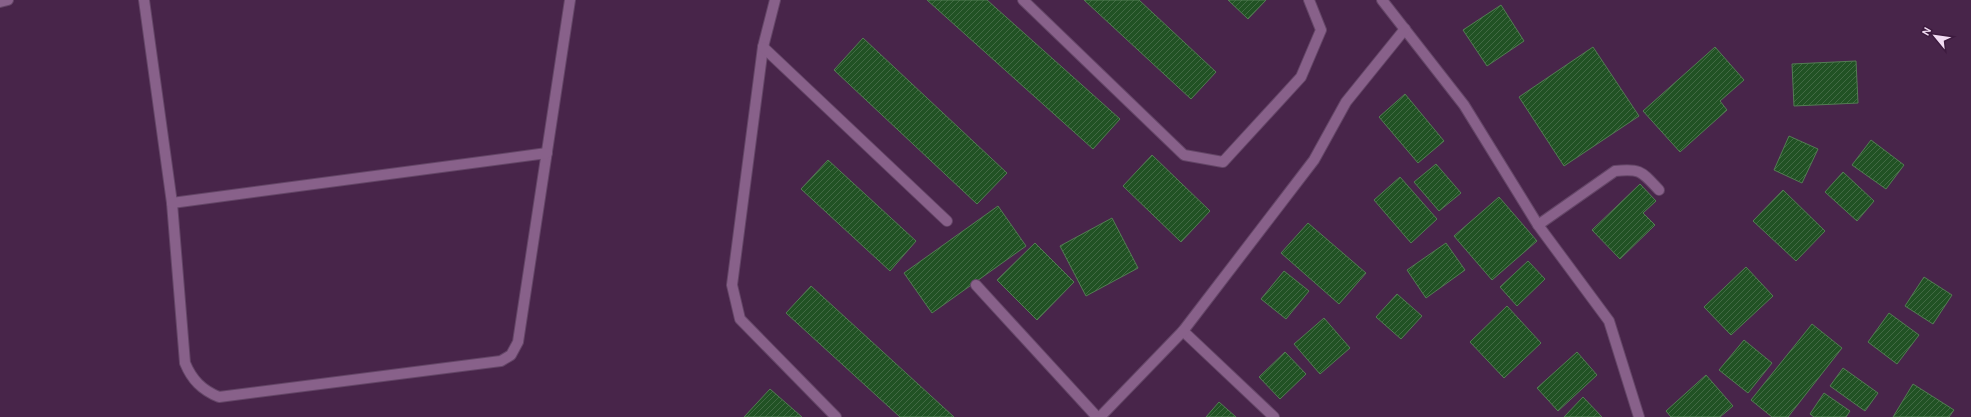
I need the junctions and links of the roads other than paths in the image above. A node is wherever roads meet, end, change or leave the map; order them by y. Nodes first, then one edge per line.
1 (8, 0) edge
2 (144, 0) edge
3 (570, 0) edge
4 (775, 0) edge
5 (1023, 0) edge
6 (1309, 0) edge
7 (1382, 0) edge
8 (0, 2) edge
9 (1405, 28) junction
10 (763, 47) junction
11 (547, 153) junction
12 (1659, 190) dead end
13 (172, 203) junction
14 (947, 221) dead end
15 (1538, 225) junction
16 (976, 285) dead end
17 (1183, 331) junction
18 (836, 417) edge
19 (1098, 417) edge
20 (1274, 417) edge
21 (1639, 417) edge

1 - 8 street
2 - 13 street
3 - 11 street
4 - 10 street
5 - 6 street
7 - 9 street
9 - 15 street
9 - 17 street
10 - 14 street
10 - 18 street
11 - 13 street
11 - 13 street
12 - 15 street
15 - 21 street
16 - 19 street
17 - 19 street
17 - 20 street

